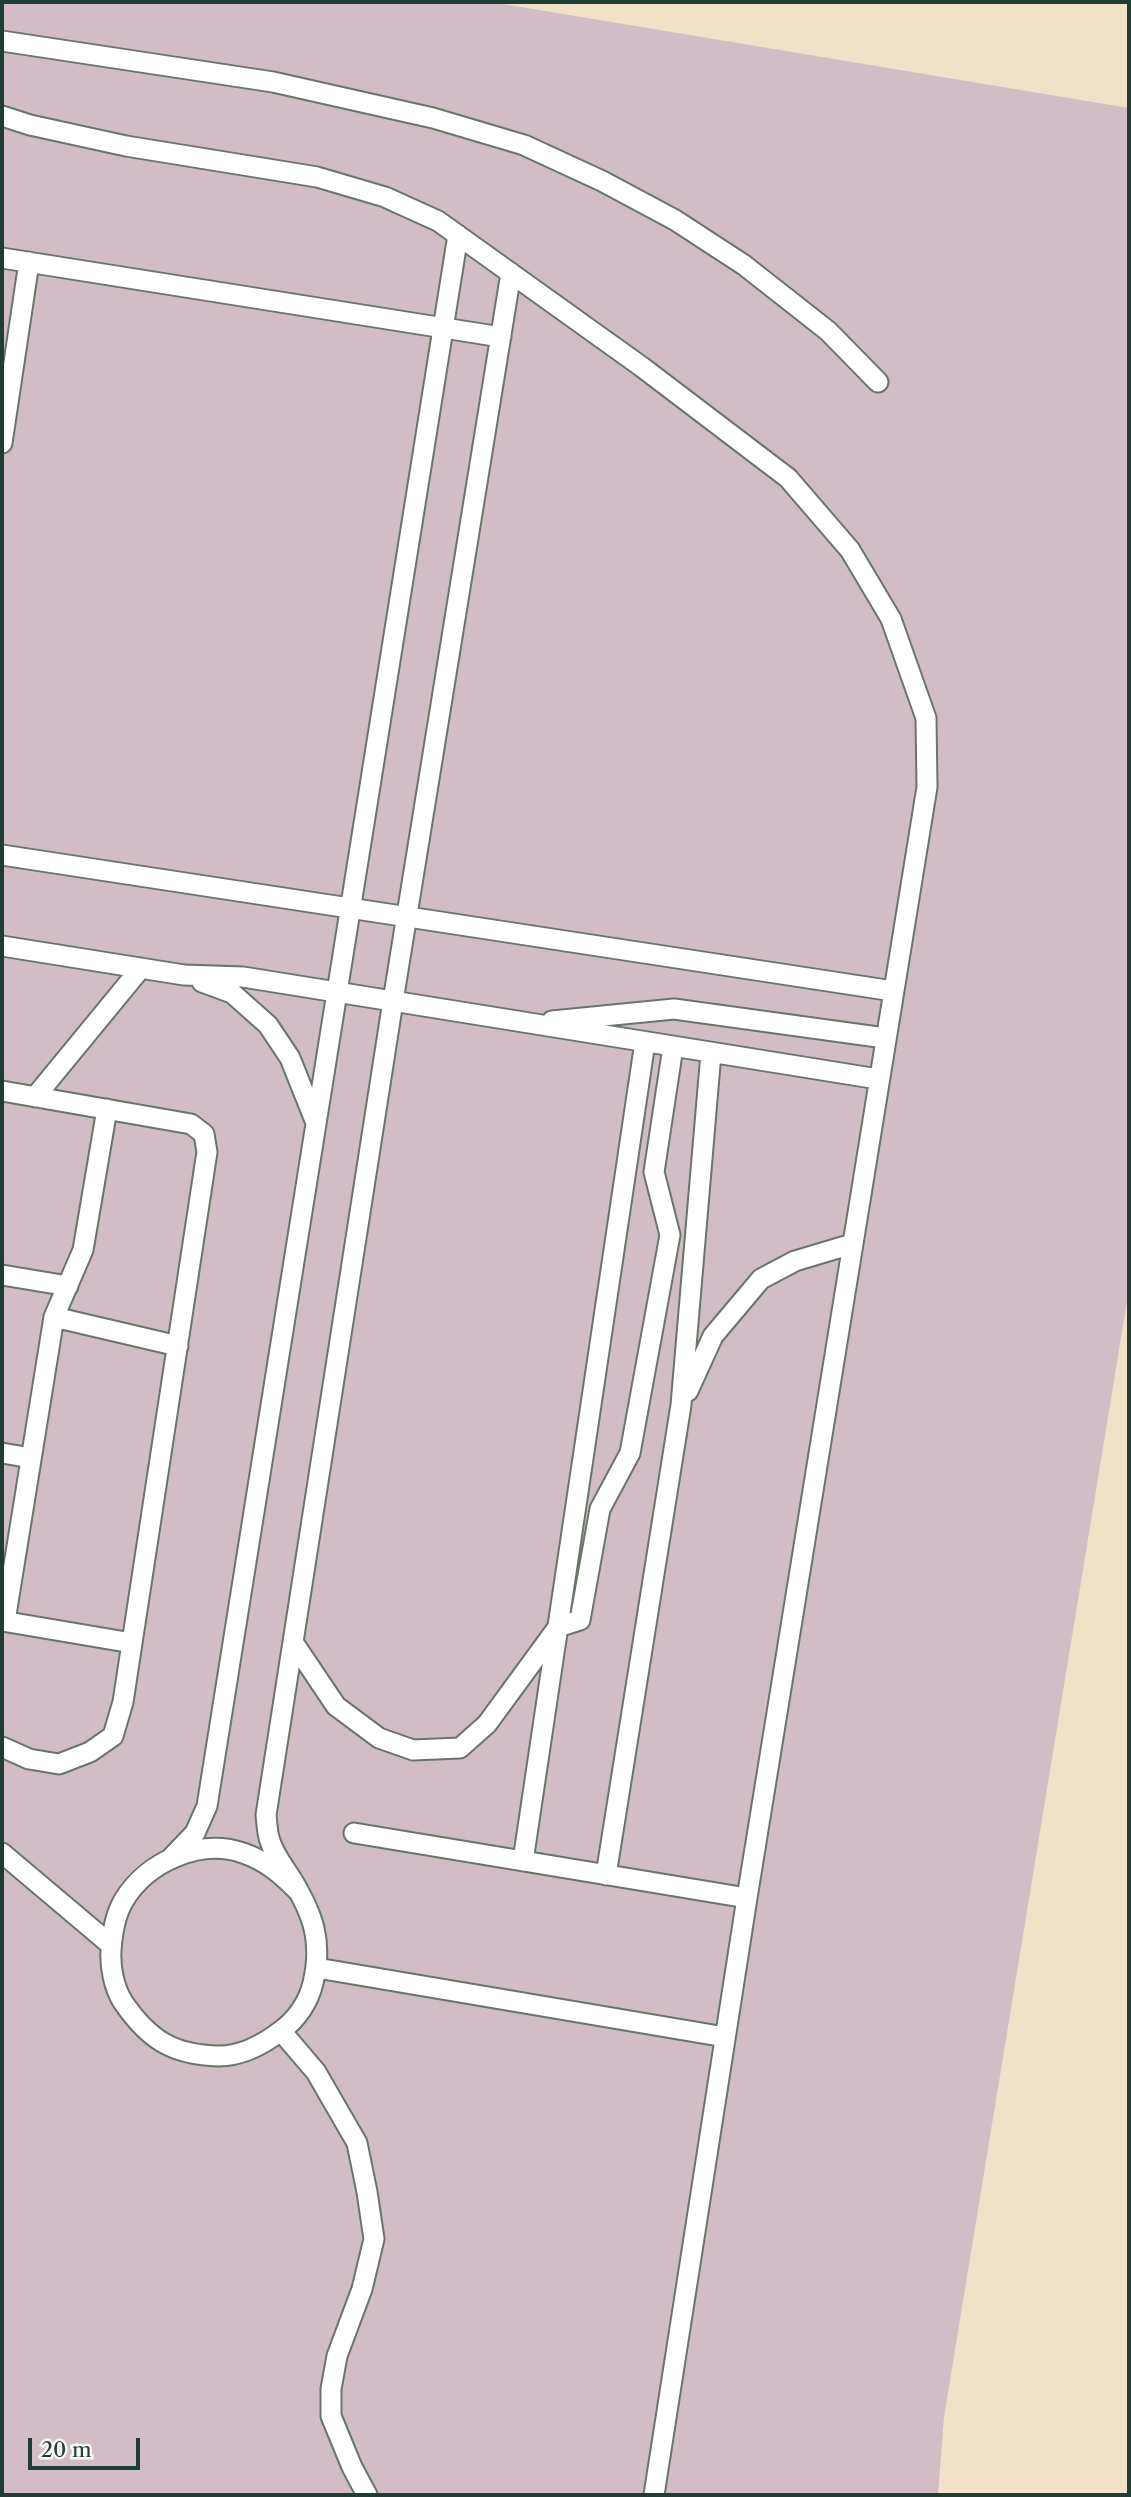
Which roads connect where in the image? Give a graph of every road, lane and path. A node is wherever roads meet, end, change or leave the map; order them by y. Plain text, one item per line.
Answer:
1 (2, 41) edge
2 (2, 116) edge
3 (458, 235) junction
4 (2, 258) edge
5 (29, 262) junction
6 (511, 273) junction
7 (443, 328) junction
8 (501, 337) junction
9 (878, 382) dead end
10 (2, 443) edge
11 (2, 855) edge
12 (351, 908) junction
13 (407, 917) junction
14 (2, 946) edge
15 (141, 968) junction
16 (184, 975) junction
17 (893, 991) junction
18 (338, 992) junction
19 (393, 1001) junction
20 (523, 1024) junction
21 (885, 1038) junction
22 (645, 1042) junction
23 (673, 1047) junction
24 (711, 1053) junction
25 (878, 1079) junction
26 (2, 1091) edge
27 (35, 1097) junction
28 (107, 1109) junction
29 (316, 1125) junction
30 (852, 1244) junction
31 (2, 1275) edge
32 (68, 1286) junction
33 (54, 1317) junction
34 (178, 1346) junction
35 (681, 1405) junction
36 (2, 1453) edge
37 (31, 1458) junction
38 (3, 1621) edge
39 (558, 1627) junction
40 (293, 1642) junction
41 (132, 1643) junction
42 (2, 1747) edge
43 (354, 1833) dead end
44 (2, 1853) edge
45 (172, 1857) junction
46 (523, 1861) junction
47 (606, 1875) junction
48 (299, 1892) junction
49 (747, 1898) junction
50 (111, 1945) junction
51 (317, 1968) junction
52 (281, 2031) junction
53 (725, 2037) junction
54 (368, 2495) edge
55 (654, 2495) edge

1 - 9 lane
2 - 3 lane
3 - 6 lane
3 - 7 lane
4 - 5 lane
5 - 7 lane
5 - 10 lane
6 - 8 lane
6 - 17 lane
7 - 8 lane
7 - 12 lane
8 - 13 lane
11 - 12 lane
12 - 13 lane
12 - 18 lane
13 - 17 lane
13 - 19 lane
14 - 15 lane
15 - 16 lane
15 - 27 lane
16 - 18 lane
16 - 29 lane
17 - 21 lane
18 - 19 lane
18 - 29 lane
19 - 20 lane
19 - 40 lane
20 - 21 lane
20 - 22 lane
21 - 25 lane
22 - 23 lane
22 - 39 lane
23 - 24 lane
23 - 39 lane
24 - 25 lane
24 - 35 lane
25 - 30 lane
26 - 27 lane
27 - 28 lane
28 - 32 lane
28 - 34 lane
29 - 45 lane
30 - 35 lane
30 - 49 lane
31 - 32 lane
32 - 33 lane
33 - 34 lane
33 - 37 lane
34 - 41 lane
35 - 47 lane
36 - 37 lane
37 - 38 lane
38 - 41 lane
39 - 40 lane
39 - 46 lane
40 - 48 lane
41 - 42 lane
43 - 46 lane
44 - 50 lane
45 - 48 lane
45 - 50 lane
46 - 47 lane
47 - 49 lane
48 - 51 lane
49 - 53 lane
50 - 52 lane
51 - 52 lane
51 - 53 lane
52 - 54 lane
53 - 55 lane

